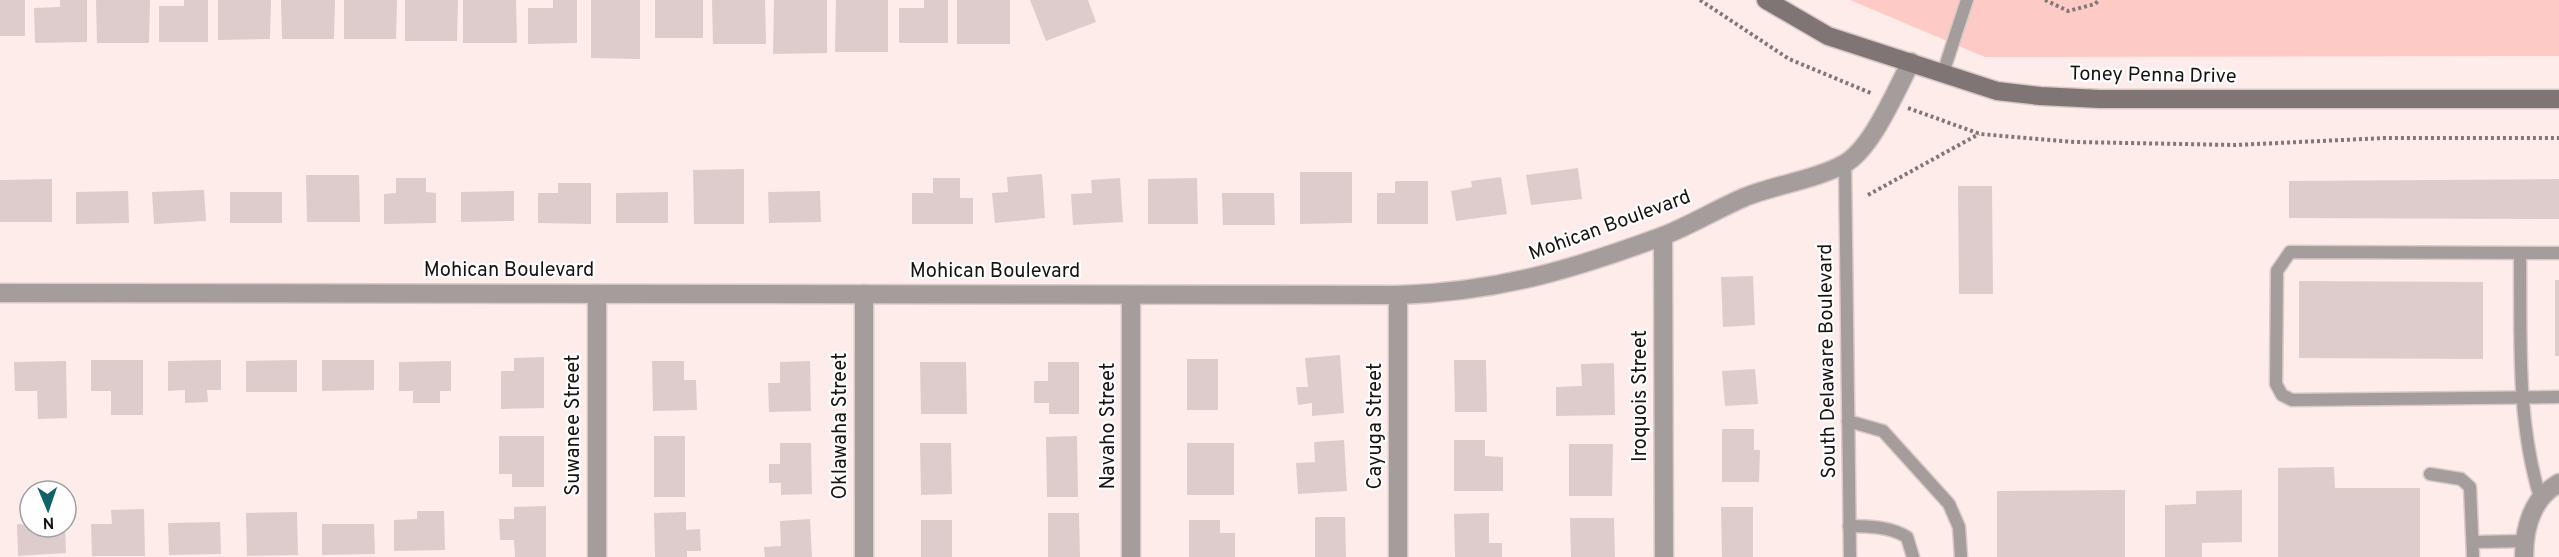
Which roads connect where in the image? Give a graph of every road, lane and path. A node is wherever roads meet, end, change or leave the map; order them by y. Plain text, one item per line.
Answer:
1 (1700, 0) edge
2 (1766, 0) edge
3 (1967, 0) edge
4 (2045, 0) edge
5 (2099, 0) edge
6 (1911, 63) junction
7 (1943, 73) junction
8 (1860, 91) dead end
9 (2559, 99) edge
10 (1922, 115) dead end
11 (1980, 134) junction
12 (2559, 138) edge
13 (1845, 164) junction
14 (1868, 195) dead end
15 (1663, 236) junction
16 (2559, 253) edge
17 (2520, 254) junction
18 (0, 293) edge
19 (597, 294) junction
20 (864, 294) junction
21 (1131, 295) junction
22 (1398, 295) junction
23 (2523, 397) junction
24 (2559, 397) edge
25 (1848, 421) junction
26 (2430, 474) dead end
27 (2559, 483) edge
28 (2540, 497) junction
29 (1849, 526) junction
30 (2474, 542) junction
31 (2524, 549) edge
32 (597, 557) edge
33 (864, 557) edge
34 (1131, 557) edge
35 (1398, 557) edge
36 (1664, 557) edge
37 (1850, 557) edge
38 (1912, 557) edge
39 (1961, 557) edge
40 (2473, 557) edge

1 - 8 path
2 - 6 street, Toney Penna Drive
3 - 7 lane
4 - 5 path
6 - 7 street, Toney Penna Drive
6 - 13 street, Mohican Boulevard
7 - 9 street, Toney Penna Drive
10 - 11 path
11 - 12 path
11 - 14 path
13 - 15 street, Mohican Boulevard
13 - 25 lane, South Delaware Boulevard
15 - 22 street, Mohican Boulevard
15 - 36 street, Iroquois Street
16 - 17 lane
17 - 23 lane
17 - 23 lane
18 - 19 street, Mohican Boulevard
19 - 20 street, Mohican Boulevard
19 - 32 street, Suwanee Street
20 - 21 street, Mohican Boulevard
20 - 33 street, Oklawaha Street
21 - 22 street, Mohican Boulevard
21 - 34 street, Navaho Street
22 - 35 street, Cayuga Street
23 - 24 lane
23 - 28 lane
25 - 29 lane, South Delaware Boulevard
25 - 39 lane
26 - 30 lane
27 - 28 street
28 - 31 street
29 - 37 lane, South Delaware Boulevard
29 - 38 lane
30 - 31 lane
30 - 40 lane

